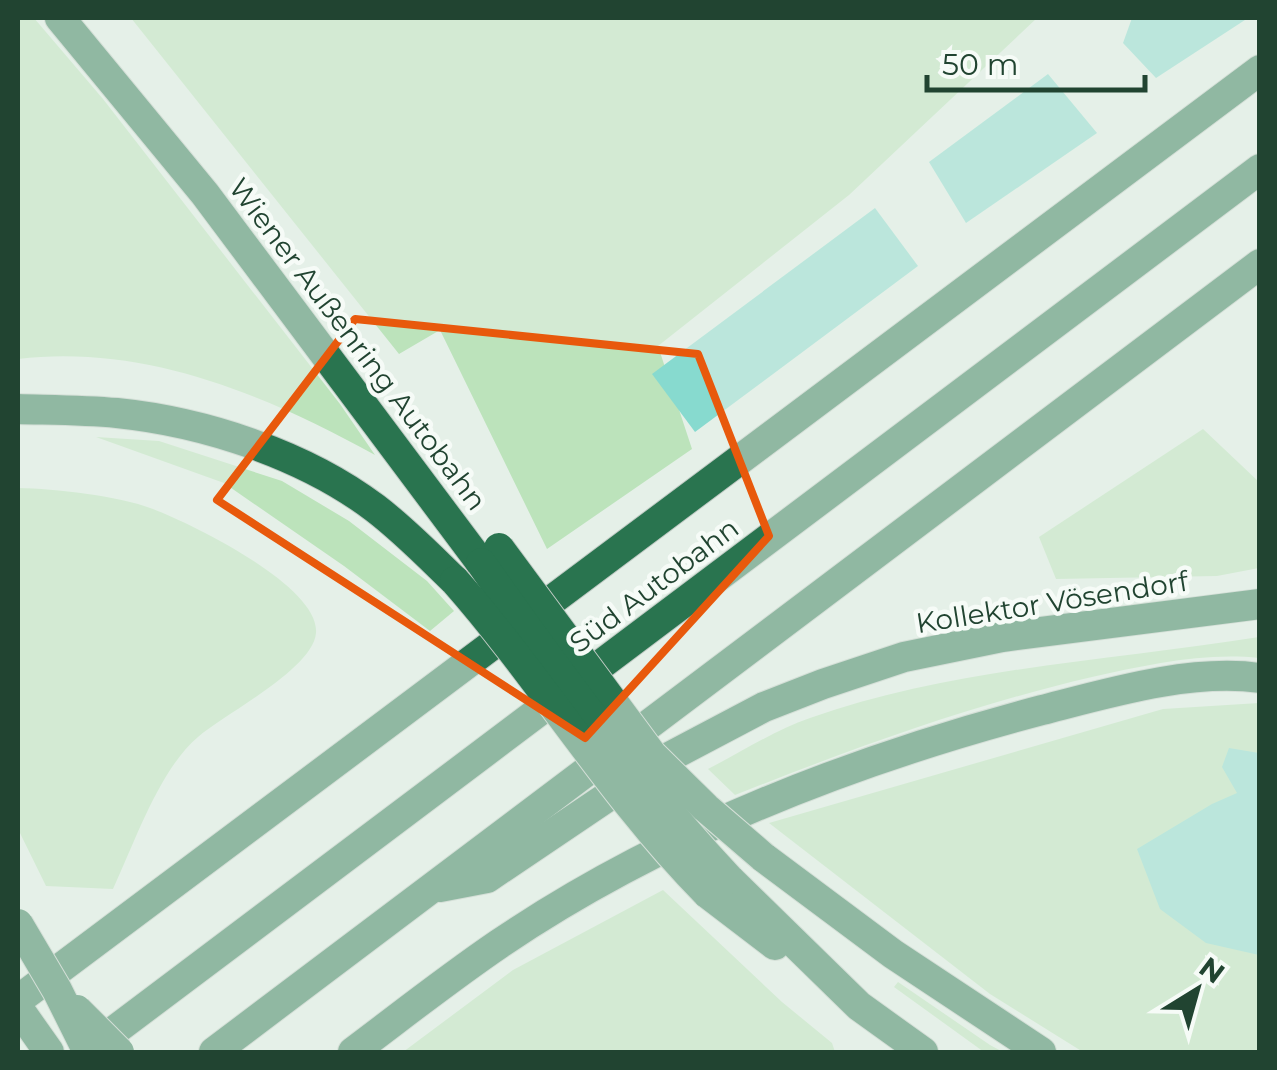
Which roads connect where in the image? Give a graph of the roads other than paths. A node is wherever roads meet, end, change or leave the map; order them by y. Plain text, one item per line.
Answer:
1 (60, 18) edge
2 (1260, 70) edge
3 (1260, 169) edge
4 (1260, 264) edge
5 (18, 409) edge
6 (490, 555) junction
7 (1260, 604) edge
8 (1260, 678) edge
9 (718, 886) junction
10 (432, 889) junction
11 (18, 924) edge
12 (57, 990) junction
13 (18, 1000) edge
14 (18, 1008) edge
15 (48, 1052) edge
16 (87, 1052) edge
17 (118, 1052) edge
18 (214, 1052) edge
19 (352, 1052) edge
20 (922, 1052) edge
21 (1041, 1052) edge

1 - 6 highway, Wiener Außenring Autobahn
2 - 13 highway
3 - 16 highway, Süd Autobahn
4 - 10 highway
5 - 9 highway, bridge
6 - 9 highway, bridge
6 - 21 highway, bridge
7 - 10 highway, Kollektor Vösendorf
8 - 19 highway
9 - 20 highway
10 - 18 highway
11 - 12 highway, bridge
12 - 16 highway, bridge
12 - 17 highway, bridge
14 - 15 highway

